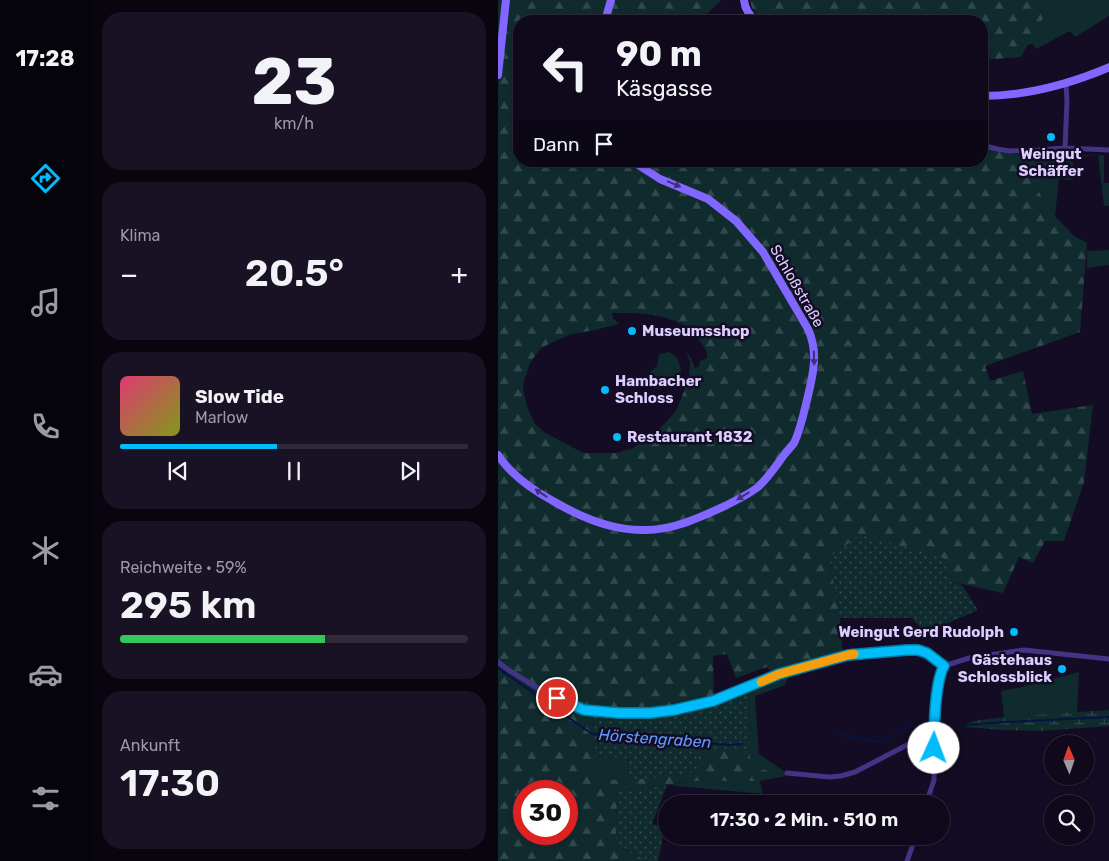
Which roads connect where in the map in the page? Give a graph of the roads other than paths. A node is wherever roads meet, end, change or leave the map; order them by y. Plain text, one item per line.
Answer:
1 (506, 0) edge
2 (611, 0) edge
3 (744, 0) edge
4 (607, 15) edge
5 (750, 15) edge
6 (1110, 67) edge
7 (498, 75) edge
8 (1066, 82) junction
9 (988, 96) edge
10 (988, 147) edge
11 (1064, 148) junction
12 (1110, 150) edge
13 (642, 167) edge
14 (498, 456) edge
15 (1110, 659) edge
16 (498, 662) edge
17 (944, 666) junction
18 (934, 732) junction
19 (787, 773) dead end
20 (929, 795) edge
21 (913, 845) edge
22 (907, 861) edge

1 - 7 street
2 - 4 street
3 - 5 street
6 - 8 street
8 - 9 street
8 - 11 street
10 - 11 street
11 - 12 street
13 -> 14 street, Schloßstraße
15 - 17 street
16 - 17 street
17 - 18 street
18 - 19 street
18 - 20 street
21 - 22 street

